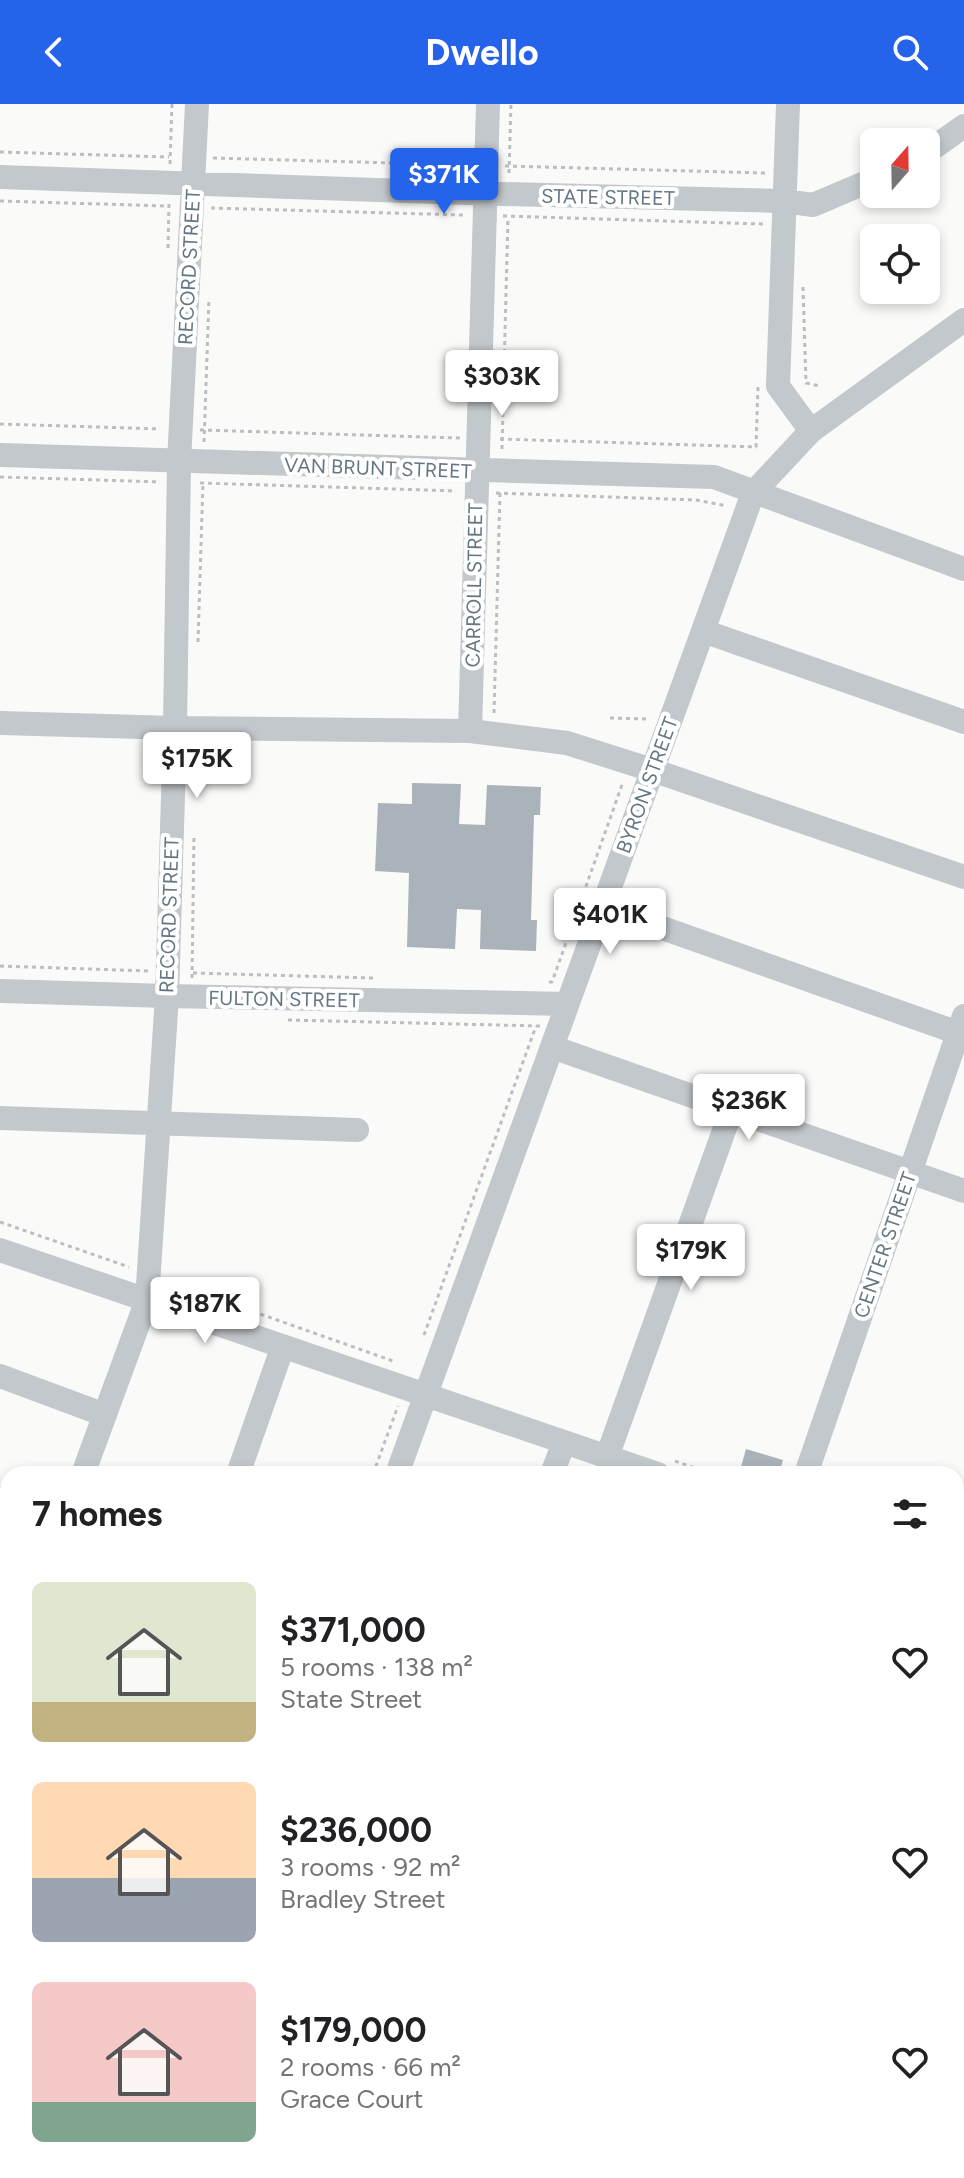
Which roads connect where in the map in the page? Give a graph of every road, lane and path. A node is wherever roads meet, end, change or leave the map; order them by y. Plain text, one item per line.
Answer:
1 (197, 104) edge
2 (488, 104) edge
3 (511, 104) edge
4 (788, 104) edge
5 (964, 126) edge
6 (940, 143) edge
7 (0, 152) edge
8 (195, 158) junction
9 (497, 166) junction
10 (765, 173) dead end
11 (0, 177) edge
12 (860, 185) edge
13 (193, 195) junction
14 (0, 201) edge
15 (496, 205) junction
16 (783, 213) junction
17 (209, 287) dead end
18 (803, 289) dead end
19 (964, 320) edge
20 (820, 386) dead end
21 (811, 431) junction
22 (0, 455) edge
23 (179, 462) junction
24 (204, 463) junction
25 (489, 471) junction
26 (753, 493) junction
27 (964, 569) edge
28 (703, 631) junction
29 (198, 641) dead end
30 (610, 718) dead end
31 (648, 719) dead end
32 (964, 722) edge
33 (0, 723) edge
34 (175, 728) junction
35 (482, 732) junction
36 (652, 770) junction
37 (623, 782) dead end
38 (194, 829) dead end
39 (964, 877) edge
40 (603, 907) junction
41 (0, 966) edge
42 (385, 979) dead end
43 (180, 985) junction
44 (0, 991) edge
45 (550, 993) junction
46 (962, 1028) edge
47 (552, 1047) junction
48 (731, 1111) junction
49 (0, 1118) edge
50 (159, 1124) junction
51 (357, 1130) dead end
52 (910, 1172) junction
53 (964, 1191) edge
54 (0, 1222) edge
55 (0, 1250) edge
56 (149, 1274) junction
57 (147, 1300) junction
58 (423, 1338) dead end
59 (283, 1346) junction
60 (398, 1363) dead end
61 (0, 1376) edge
62 (415, 1392) junction
63 (105, 1415) junction
64 (564, 1442) junction
65 (607, 1457) junction
66 (86, 1466) edge
67 (241, 1466) edge
68 (377, 1466) edge
69 (399, 1466) edge
70 (555, 1466) edge
71 (659, 1466) edge
72 (809, 1466) edge

1 - 8 street, RECORD STREET
2 - 9 street, CARROLL STREET
3 - 9 path
4 - 16 street
5 - 6 street
7 - 8 path
8 - 9 path
8 - 13 street, RECORD STREET
9 - 10 path
9 - 15 street, CARROLL STREET
9 - 15 path
11 - 13 street, STATE STREET
12 - 16 street, STATE STREET
13 - 14 path
13 - 15 street, STATE STREET
13 - 15 path
13 - 23 street, RECORD STREET
15 - 16 street, STATE STREET
15 - 16 path
15 - 25 street, CARROLL STREET
15 - 25 path
16 - 21 street
17 - 24 path
18 - 20 path
19 - 21 street, BYRON STREET
21 - 26 street, BYRON STREET
22 - 23 street, VAN BRUNT STREET
23 - 24 street, VAN BRUNT STREET
23 - 34 street, RECORD STREET
24 - 25 street, VAN BRUNT STREET
24 - 29 path
25 - 26 street, VAN BRUNT STREET
25 - 35 street, CARROLL STREET
25 - 35 path
26 - 27 street, VAN BRUNT STREET
26 - 28 street, BYRON STREET
28 - 32 street
28 - 36 street, BYRON STREET
30 - 31 path
33 - 34 street
34 - 35 street
34 - 43 street, RECORD STREET
35 - 36 street
36 - 39 street
36 - 40 street, BYRON STREET
37 - 45 path
38 - 43 path
40 - 45 street, BYRON STREET
40 - 46 street
41 - 43 path
42 - 43 path
43 - 44 street, FULTON STREET
43 - 45 street, FULTON STREET
43 - 50 street, RECORD STREET
45 - 47 street, BYRON STREET
45 - 58 path
46 - 52 street, CENTER STREET
47 - 48 street
47 - 62 street, BYRON STREET
48 - 52 street
48 - 65 street
49 - 50 street
50 - 51 street
50 - 56 street, RECORD STREET
52 - 53 street
52 - 72 street, CENTER STREET
54 - 56 path
55 - 57 street
56 - 57 street, RECORD STREET
56 - 60 path
57 - 59 street
57 - 63 street, RECORD STREET
59 - 62 street
59 - 67 street
61 - 63 street
62 - 64 street
62 - 68 path
62 - 69 street, BYRON STREET
63 - 66 street, RECORD STREET
64 - 65 street
64 - 70 street
65 - 71 street

